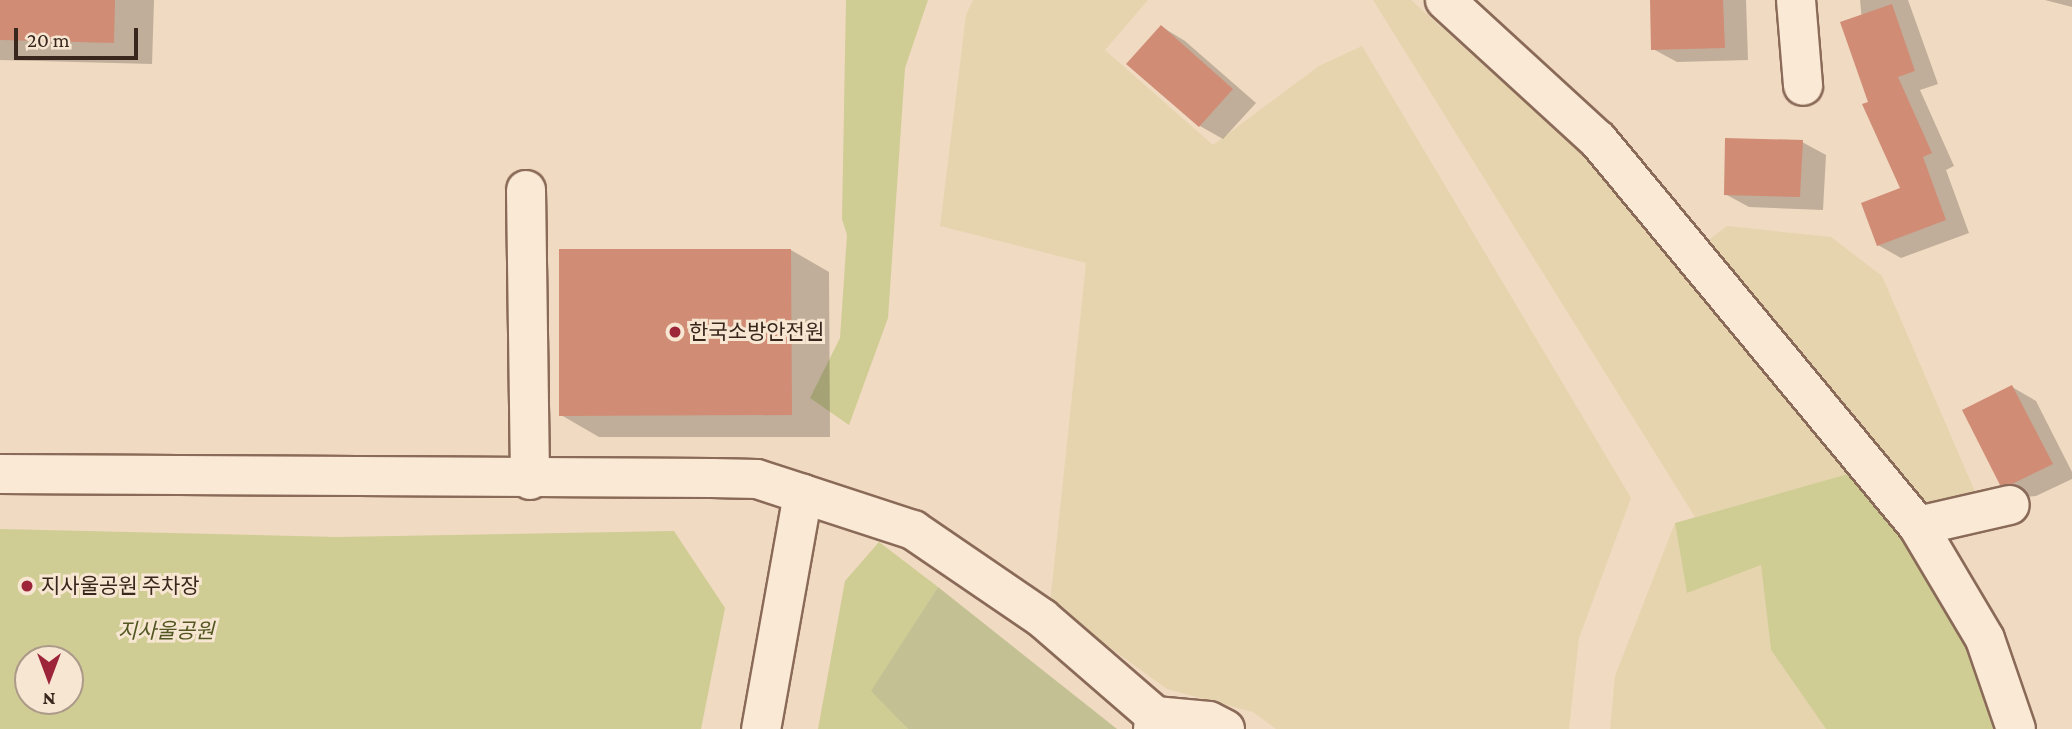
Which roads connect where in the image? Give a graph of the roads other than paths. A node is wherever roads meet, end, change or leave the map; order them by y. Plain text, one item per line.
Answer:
1 (1445, 0) edge
2 (1796, 0) edge
3 (1803, 86) dead end
4 (526, 190) dead end
5 (0, 474) edge
6 (530, 480) junction
7 (803, 494) junction
8 (2010, 505) dead end
9 (1918, 526) junction
10 (1154, 723) edge
11 (761, 729) edge
12 (1225, 729) edge
13 (2016, 729) edge

1 - 9 street
2 - 3 street
4 - 6 street
5 - 6 street
6 - 7 street
7 - 10 street
7 - 11 street
8 - 9 street
9 - 13 street
10 - 12 street

